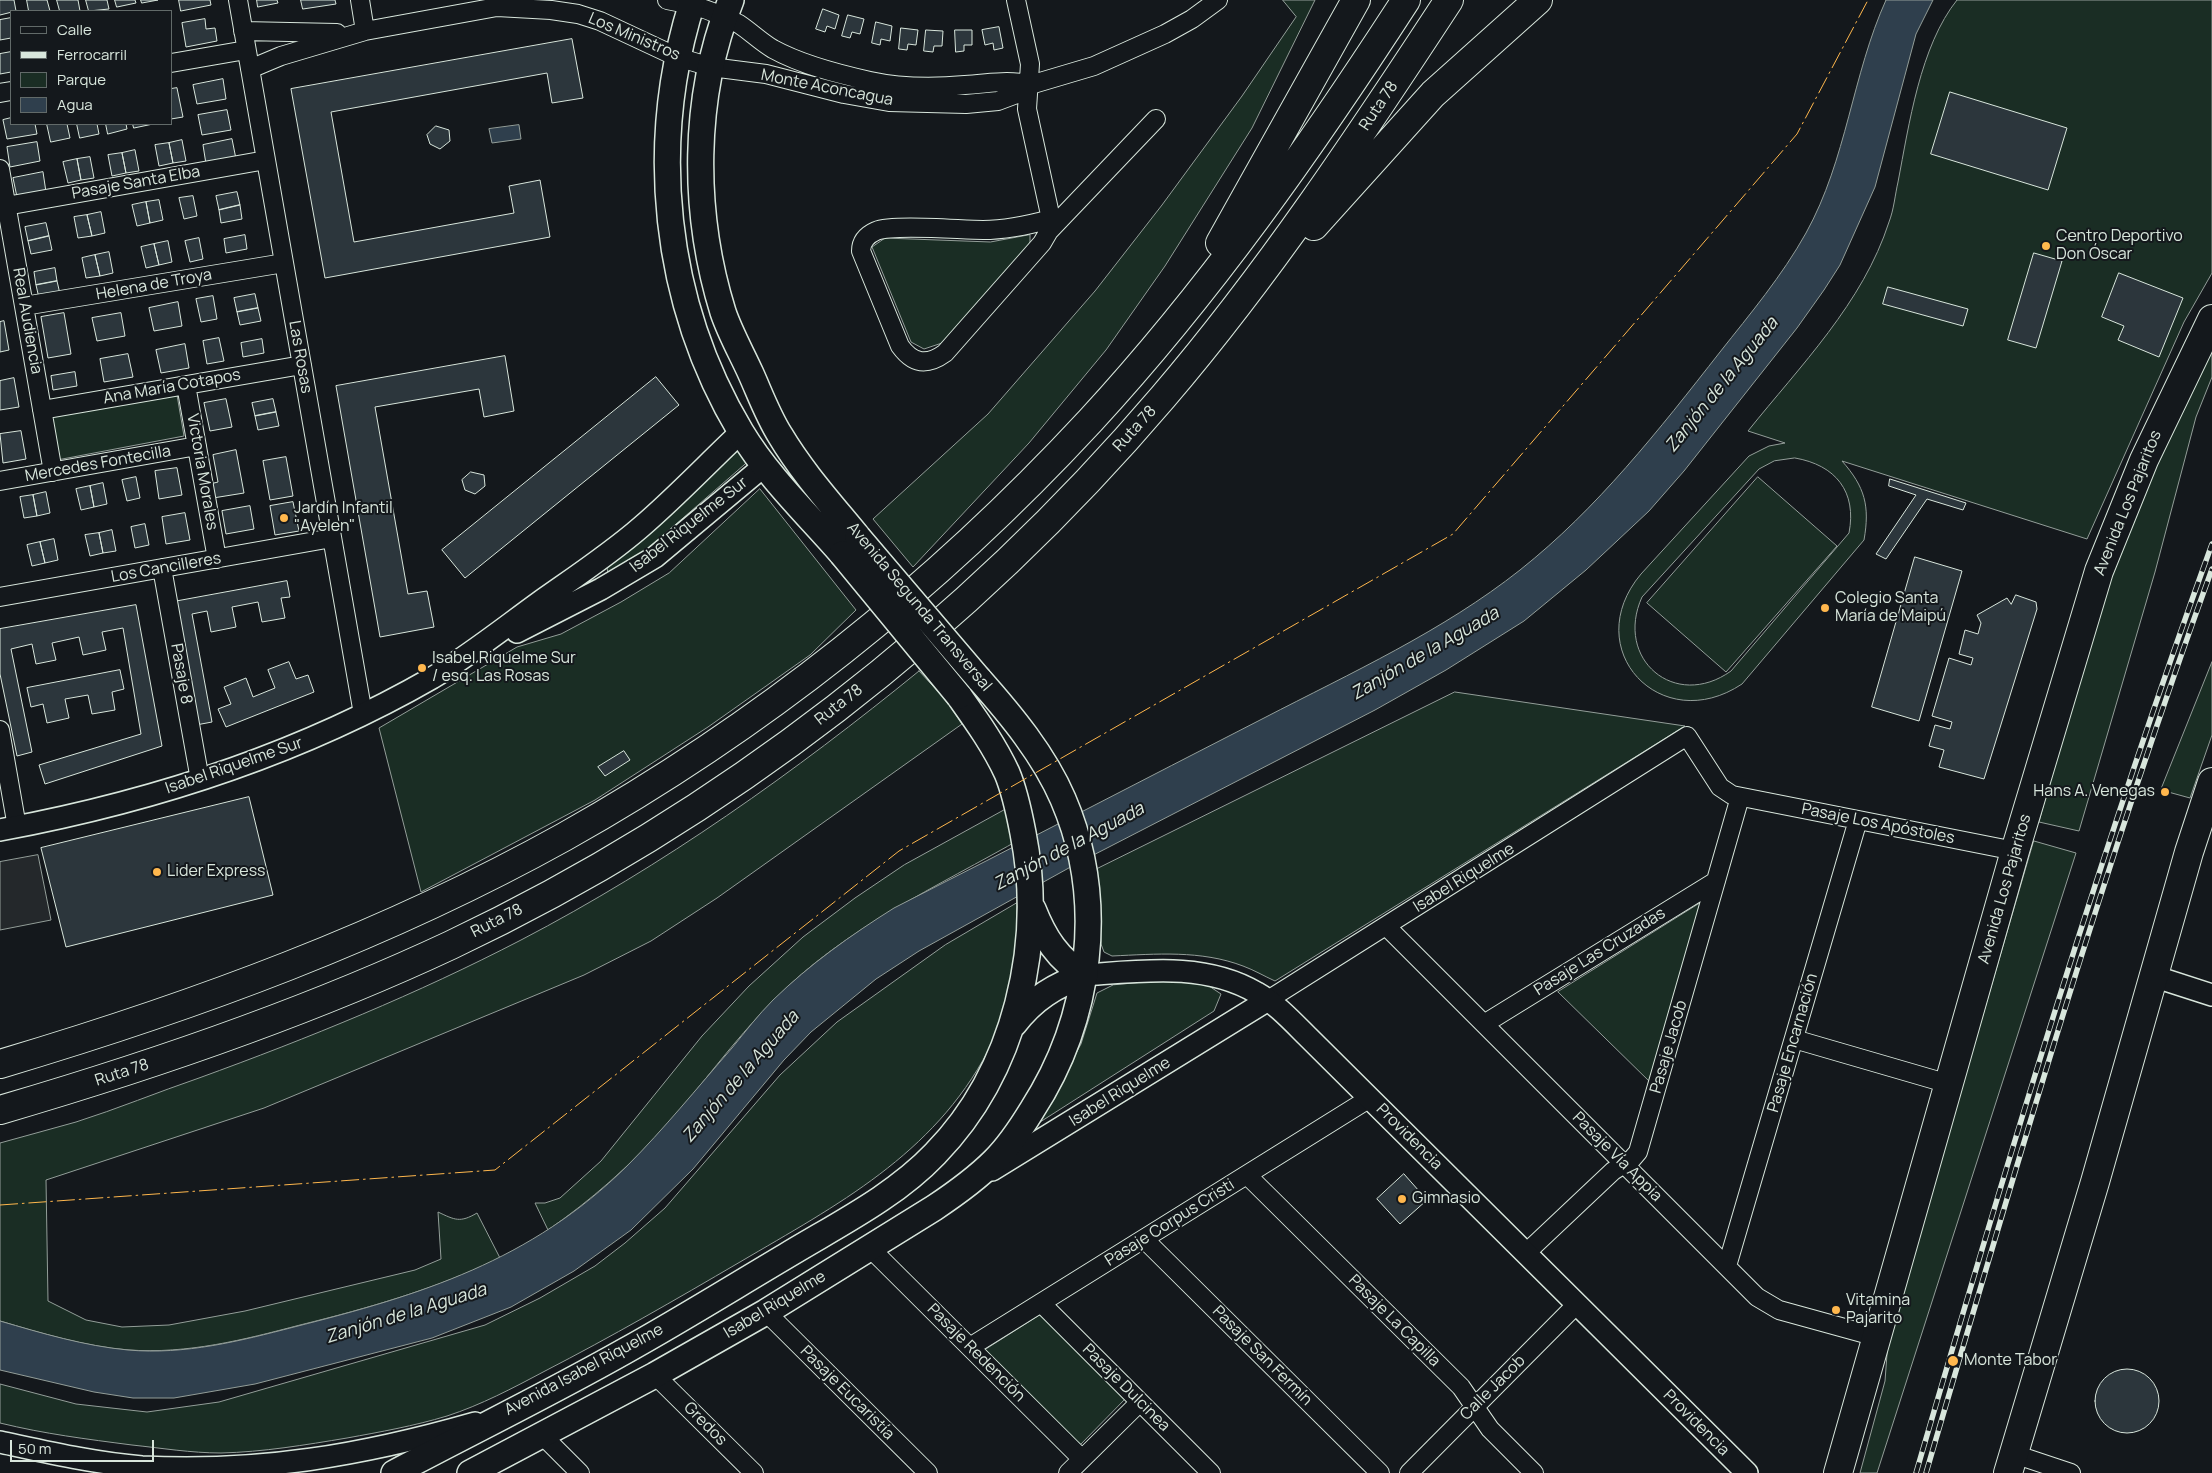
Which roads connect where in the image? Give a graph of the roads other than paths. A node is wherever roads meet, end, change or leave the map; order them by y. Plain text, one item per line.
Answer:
1 (238, 0) edge
2 (360, 0) edge
3 (514, 0) edge
4 (667, 0) edge
5 (1016, 0) edge
6 (1218, 0) edge
7 (1356, 0) edge
8 (1406, 0) edge
9 (1449, 0) edge
10 (1538, 0) edge
11 (692, 2) edge
12 (497, 7) junction
13 (728, 9) edge
14 (243, 31) junction
15 (365, 31) junction
16 (246, 50) junction
17 (677, 57) junction
18 (172, 63) edge
19 (711, 68) junction
20 (250, 69) junction
21 (1030, 85) junction
22 (1156, 120) dead end
23 (266, 160) junction
24 (0, 169) edge
25 (6, 206) junction
26 (1050, 225) junction
27 (284, 263) junction
28 (1248, 290) junction
29 (24, 306) junction
30 (1184, 310) junction
31 (2212, 320) edge
32 (302, 365) junction
33 (186, 385) junction
34 (42, 410) junction
35 (769, 416) junction
36 (741, 432) junction
37 (197, 446) junction
38 (764, 466) junction
39 (53, 472) junction
40 (0, 481) edge
41 (332, 538) junction
42 (850, 546) junction
43 (217, 559) junction
44 (162, 568) junction
45 (0, 597) edge
46 (478, 648) junction
47 (363, 714) junction
48 (0, 730) edge
49 (200, 780) junction
50 (2212, 782) edge
51 (1740, 796) junction
52 (1858, 820) junction
53 (9, 828) edge
54 (2015, 851) junction
55 (1716, 881) junction
56 (1031, 902) junction
57 (1387, 927) junction
58 (1085, 975) junction
59 (2153, 976) junction
60 (2212, 995) edge
61 (1268, 1000) junction
62 (1484, 1024) junction
63 (1009, 1030) junction
64 (1794, 1039) junction
65 (0, 1064) edge
66 (1949, 1084) junction
67 (1370, 1098) junction
68 (0, 1110) edge
69 (961, 1124) joint
70 (1624, 1164) junction
71 (1247, 1175) junction
72 (960, 1190) junction
73 (1144, 1239) junction
74 (870, 1248) junction
75 (1526, 1253) junction
76 (1727, 1266) junction
77 (1041, 1303) junction
78 (1577, 1304) junction
79 (766, 1312) junction
80 (1877, 1337) junction
81 (970, 1347) junction
82 (656, 1374) junction
83 (1140, 1402) junction
84 (1474, 1407) junction
85 (513, 1410) junction
86 (542, 1435) junction
87 (0, 1442) edge
88 (1082, 1459) junction
89 (2011, 1464) edge
90 (394, 1473) edge
91 (470, 1473) edge
92 (580, 1473) edge
93 (754, 1473) edge
94 (928, 1473) edge
95 (1068, 1473) edge
96 (1211, 1473) edge
97 (1380, 1473) edge
98 (1409, 1473) edge
99 (1534, 1473) edge
100 (1747, 1473) edge
101 (1838, 1473) edge
102 (2071, 1473) edge

1 - 14 street, Las Rosas
2 - 15 street
3 - 12 street, Los Ministros
4 - 11 street
5 - 21 street
6 - 21 street, Monte Aconcagua
7 - 30 main road
8 - 30 main road
9 - 28 main road, Ruta 78
10 - 28 main road
11 - 13 street
11 - 17 main road, Avenida Segunda Transversal
12 - 15 street, Los Ministros
12 - 17 street, Los Ministros
13 - 19 main road, Avenida Segunda Transversal
13 - 21 street, Monte Aconcagua
14 - 15 street, Los Ministros
14 - 16 street, Las Rosas
15 - 20 street, Los Ministros
16 - 18 street
16 - 20 street, Las Rosas
17 - 19 street, Los Ministros
17 - 36 main road, Avenida Segunda Transversal
19 - 21 street, Monte Aconcagua
19 - 35 main road, Avenida Segunda Transversal
20 - 23 street, Las Rosas
21 - 26 street
22 - 26 street
23 - 25 street, Pasaje Santa Elba
23 - 27 street, Las Rosas
24 - 25 street, Real Audiencia
25 - 29 street, Real Audiencia
26 - 26 street
27 - 29 street, Helena de Troya
27 - 32 street, Las Rosas
28 - 68 main road, Ruta 78
29 - 34 street, Real Audiencia
30 - 65 main road
31 - 54 main road, Avenida Los Pajaritos
32 - 33 street, Ana María Cotapos
32 - 41 street, Las Rosas
33 - 34 street, Ana María Cotapos
33 - 37 street, Victoria Morales
34 - 39 street, Real Audiencia
35 - 38 main road
35 - 42 main road, Avenida Segunda Transversal
36 - 38 main road, Avenida Segunda Transversal
36 - 46 street, Isabel Riquelme Sur
37 - 39 street, Mercedes Fontecilla
37 - 43 street, Victoria Morales
38 - 42 main road, Avenida Segunda Transversal
38 - 46 street, Isabel Riquelme Sur
39 - 40 street, Mercedes Fontecilla
41 - 43 street, Los Cancilleres
41 - 47 street, Las Rosas
42 - 56 main road, Avenida Segunda Transversal, bridge
42 - 58 main road, Avenida Segunda Transversal, bridge
43 - 44 street, Los Cancilleres
44 - 45 street, Los Cancilleres
44 - 49 street, Pasaje 8
46 - 47 street, Isabel Riquelme Sur
47 - 49 street, Isabel Riquelme Sur
48 - 53 street
49 - 53 street, Isabel Riquelme Sur
50 - 59 main road
51 - 52 street, Pasaje Los Apóstoles
51 - 55 street, Pasaje Jacob
51 - 57 street, Isabel Riquelme
52 - 54 street, Pasaje Los Apóstoles
52 - 64 street, Pasaje Encarnación
54 - 66 main road, Avenida Los Pajaritos
55 - 62 street, Pasaje Las Cruzadas
55 - 70 street, Pasaje Jacob
56 - 58 main road
56 - 63 main road, Avenida Segunda Transversal
57 - 61 street, Isabel Riquelme
57 - 62 street, Pasaje Vía Appia
58 - 61 street, Providencia
58 - 63 main road
58 - 72 main road, Avenida Segunda Transversal
59 - 60 street
59 - 89 main road
61 - 67 street, Providencia
61 - 72 street, Isabel Riquelme
62 - 70 street, Pasaje Vía Appia
63 - 69 main road, Avenida Segunda Transversal
64 - 66 street
64 - 76 street, Pasaje Encarnación
66 - 80 main road, Avenida Los Pajaritos
67 - 71 street, Pasaje Corpus Cristi
67 - 75 street, Providencia
69 - 85 main road, Avenida Isabel Riquelme
70 - 75 street, Pasaje Jacob
70 - 76 street, Pasaje Vía Appia
71 - 73 street, Pasaje Corpus Cristi
71 - 84 street, Pasaje La Capilla
72 - 74 main road, Isabel Riquelme
73 - 77 street, Pasaje Corpus Cristi
73 - 97 street, Pasaje San Fermín
74 - 79 main road, Isabel Riquelme
74 - 81 street, Pasaje Redención
75 - 78 street, Providencia
76 - 80 street, Pasaje Vía Appia
77 - 81 street, Pasaje Corpus Cristi
77 - 83 street, Pasaje Dulcinea
78 - 84 street, Calle Jacob
78 - 100 street, Providencia
79 - 82 main road, Isabel Riquelme
79 - 94 street, Pasaje Eucaristía
80 - 101 main road, Avenida Los Pajaritos
81 - 88 street, Pasaje Redención
82 - 86 main road, Isabel Riquelme
82 - 93 street, Gredos
83 - 88 street
83 - 96 street, Pasaje Dulcinea
84 - 98 street, Calle Jacob
84 - 99 street, Pasaje La Capilla
85 - 87 street, Avenida Isabel Riquelme
85 - 90 main road
86 - 91 main road, Isabel Riquelme
86 - 92 street
88 - 95 street
89 - 102 street

